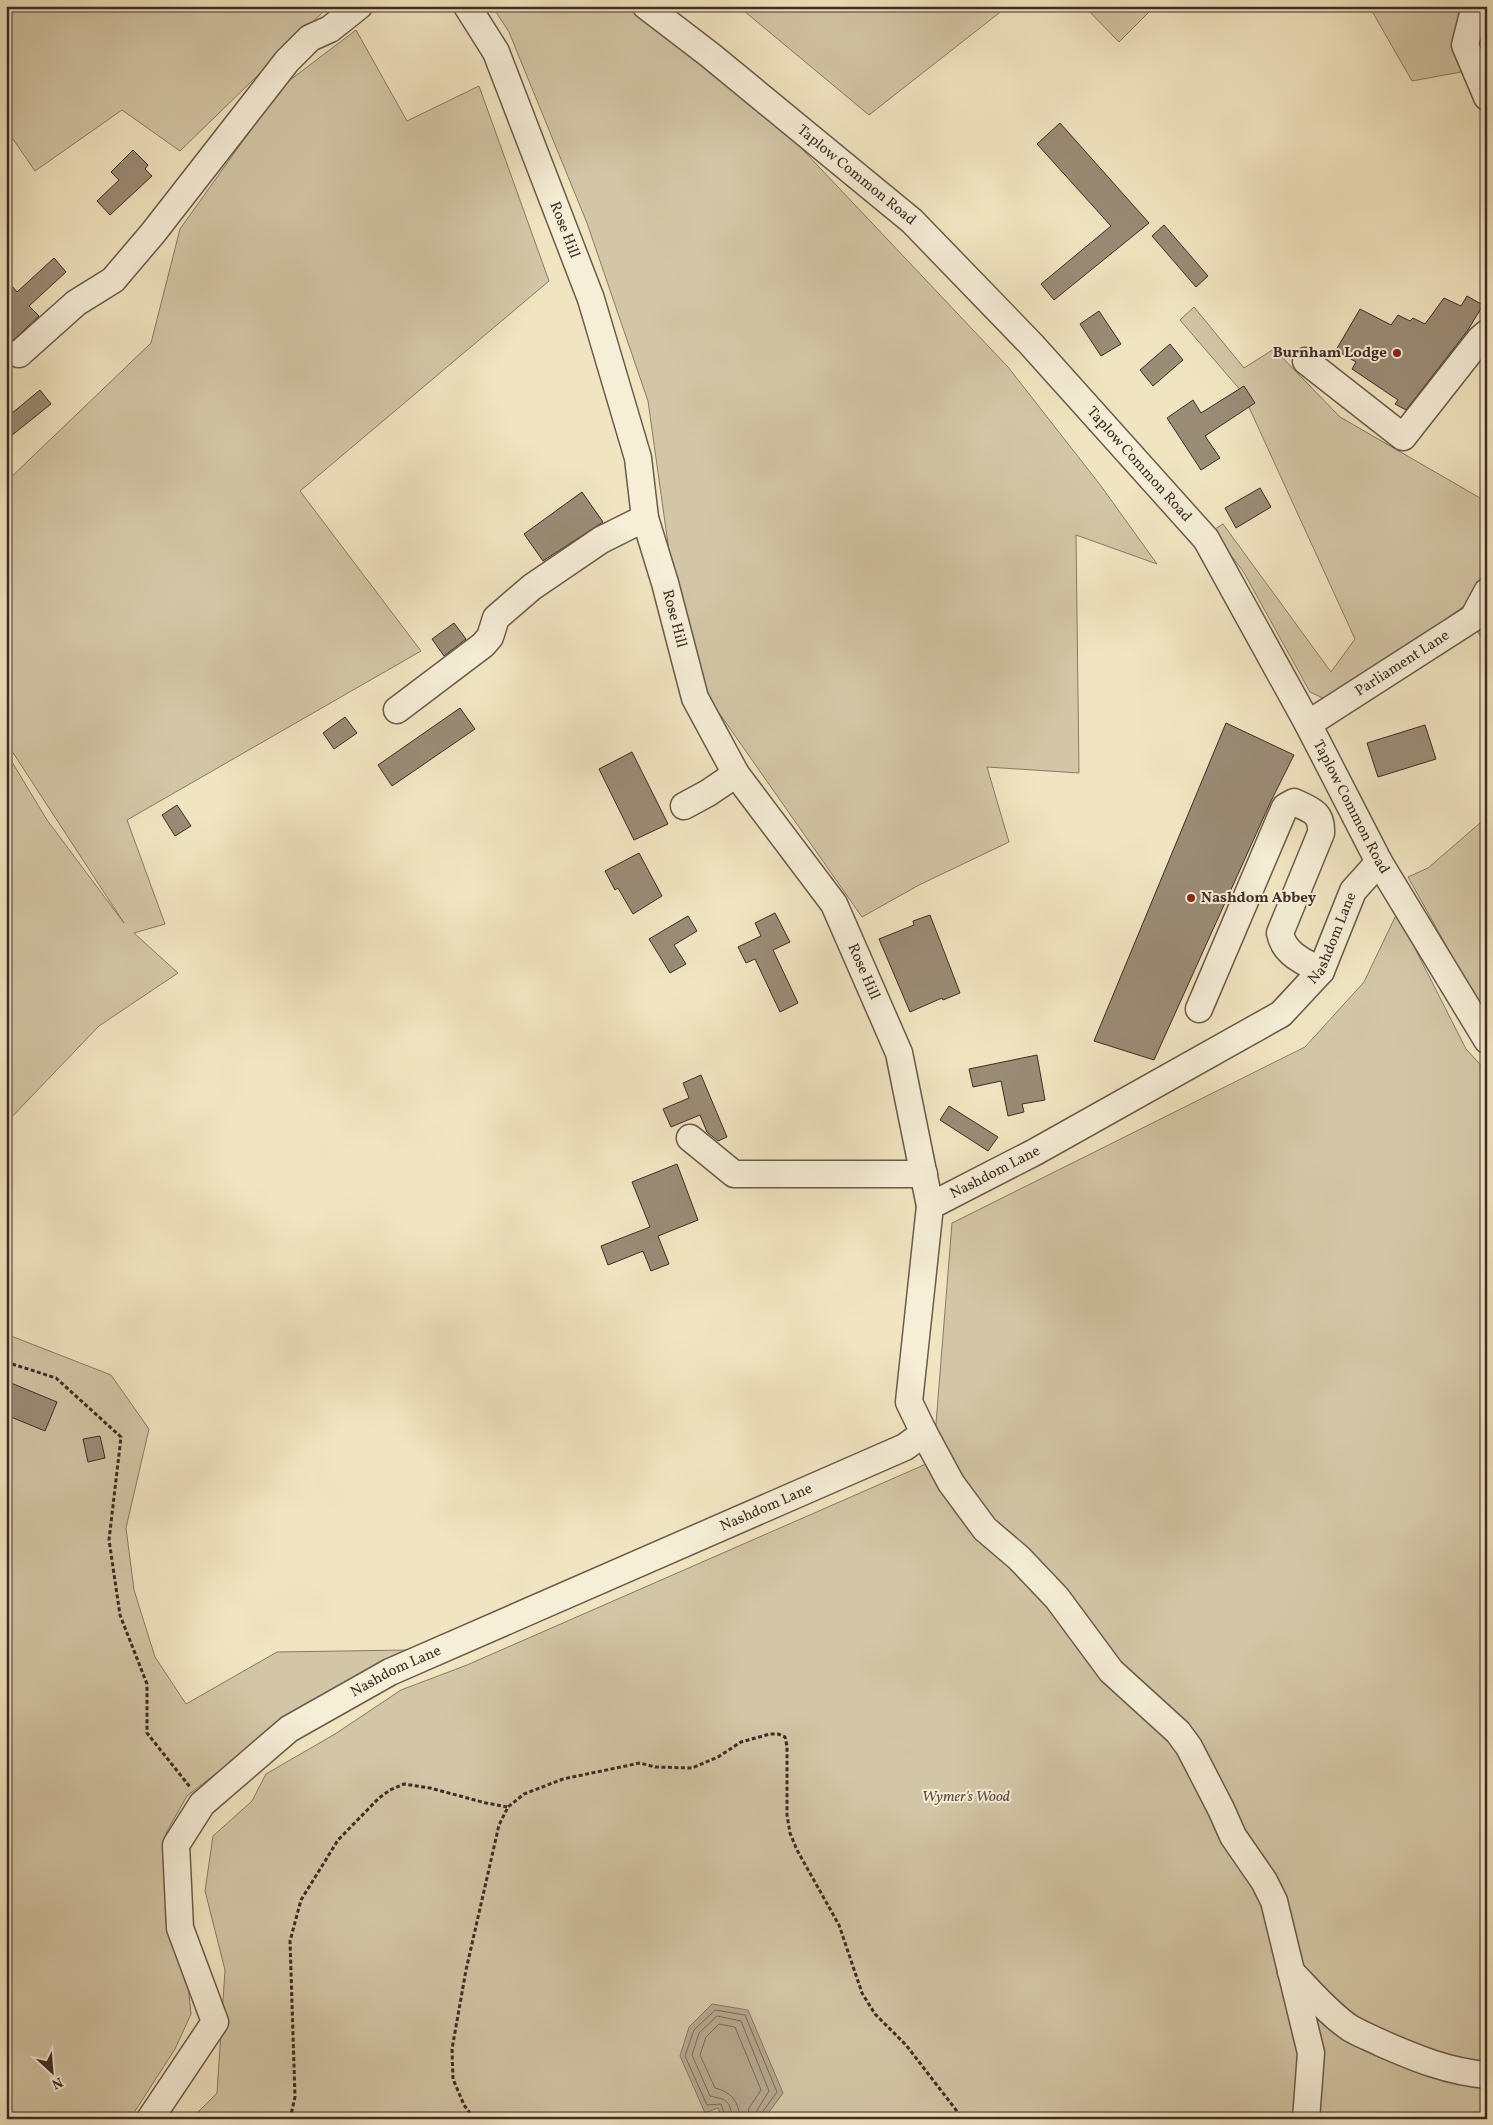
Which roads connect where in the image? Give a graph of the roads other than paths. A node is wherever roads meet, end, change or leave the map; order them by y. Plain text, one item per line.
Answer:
1 (359, 6) edge
2 (467, 6) edge
3 (646, 6) edge
4 (1475, 6) edge
5 (1487, 97) edge
6 (1487, 333) edge
7 (19, 354) dead end
8 (1306, 361) dead end
9 (645, 518) junction
10 (1487, 592) edge
11 (397, 710) dead end
12 (1308, 724) junction
13 (736, 774) junction
14 (684, 806) dead end
15 (1379, 862) junction
16 (1321, 971) junction
17 (1199, 1009) dead end
18 (1487, 1040) edge
19 (690, 1138) dead end
20 (924, 1174) junction
21 (930, 1206) junction
22 (924, 1433) junction
23 (1291, 1972) junction
24 (1487, 2075) edge
25 (150, 2119) edge
26 (1306, 2119) edge

1 - 7 street
2 - 9 street, Rose Hill
3 - 12 street, Taplow Common Road
4 - 5 street
6 - 8 street
9 - 11 street
9 - 13 street, Rose Hill
10 - 12 street, Parliament Lane
12 - 15 street, Taplow Common Road
13 - 14 street
13 - 20 street, Rose Hill
15 - 16 street, Nashdom Lane
15 - 18 street, Taplow Common Road
16 - 17 street
16 - 21 street, Nashdom Lane
19 - 20 street
20 - 21 street, Rose Hill
21 - 22 street
22 - 23 street
22 - 25 street, Nashdom Lane
23 - 24 street
23 - 26 street

